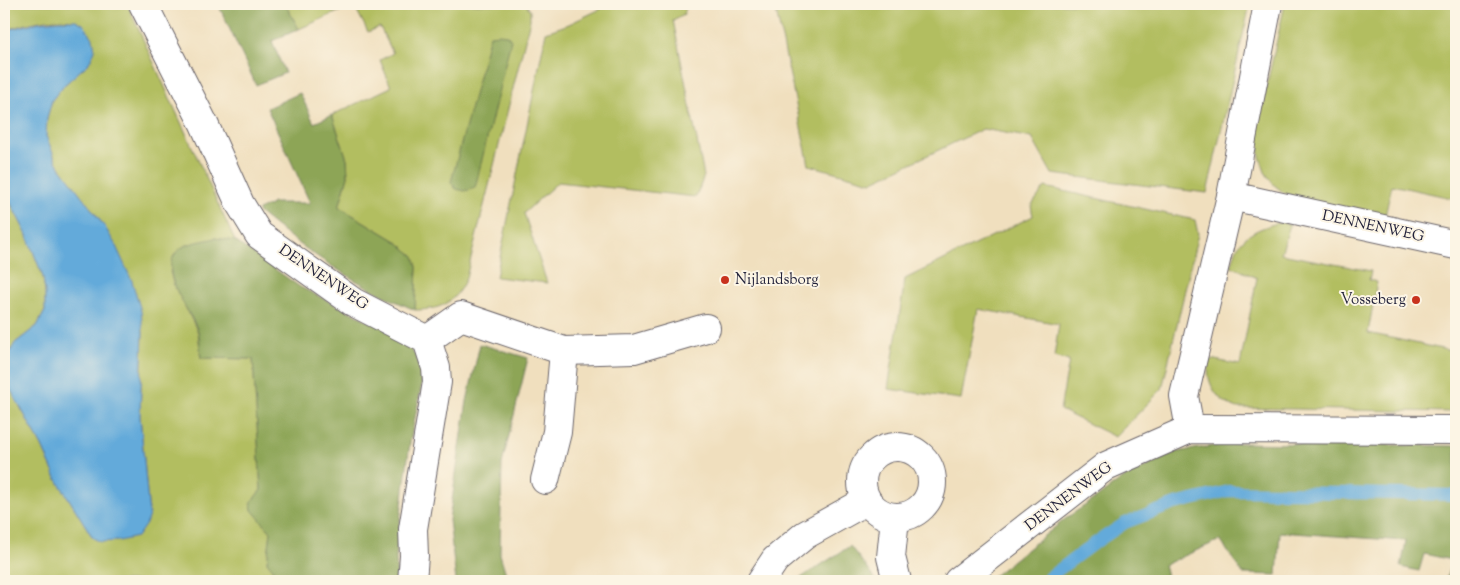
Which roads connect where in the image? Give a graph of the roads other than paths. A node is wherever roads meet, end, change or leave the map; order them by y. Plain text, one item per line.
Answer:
1 (142, 4) edge
2 (1268, 4) edge
3 (1231, 196) junction
4 (1456, 245) edge
5 (706, 328) dead end
6 (428, 340) junction
7 (564, 351) junction
8 (1190, 430) junction
9 (1456, 430) edge
10 (546, 480) dead end
11 (866, 501) junction
12 (895, 518) junction
13 (412, 581) edge
14 (761, 581) edge
15 (897, 581) edge
16 (958, 581) edge

1 - 6 street, DENNENWEG
2 - 3 street
3 - 4 street, DENNENWEG
3 - 8 street
5 - 7 street
6 - 7 street
6 - 13 street
7 - 10 street
8 - 9 street, DENNENWEG
8 - 16 street, DENNENWEG
11 - 12 street
11 - 12 street
11 - 14 street
12 - 15 street

